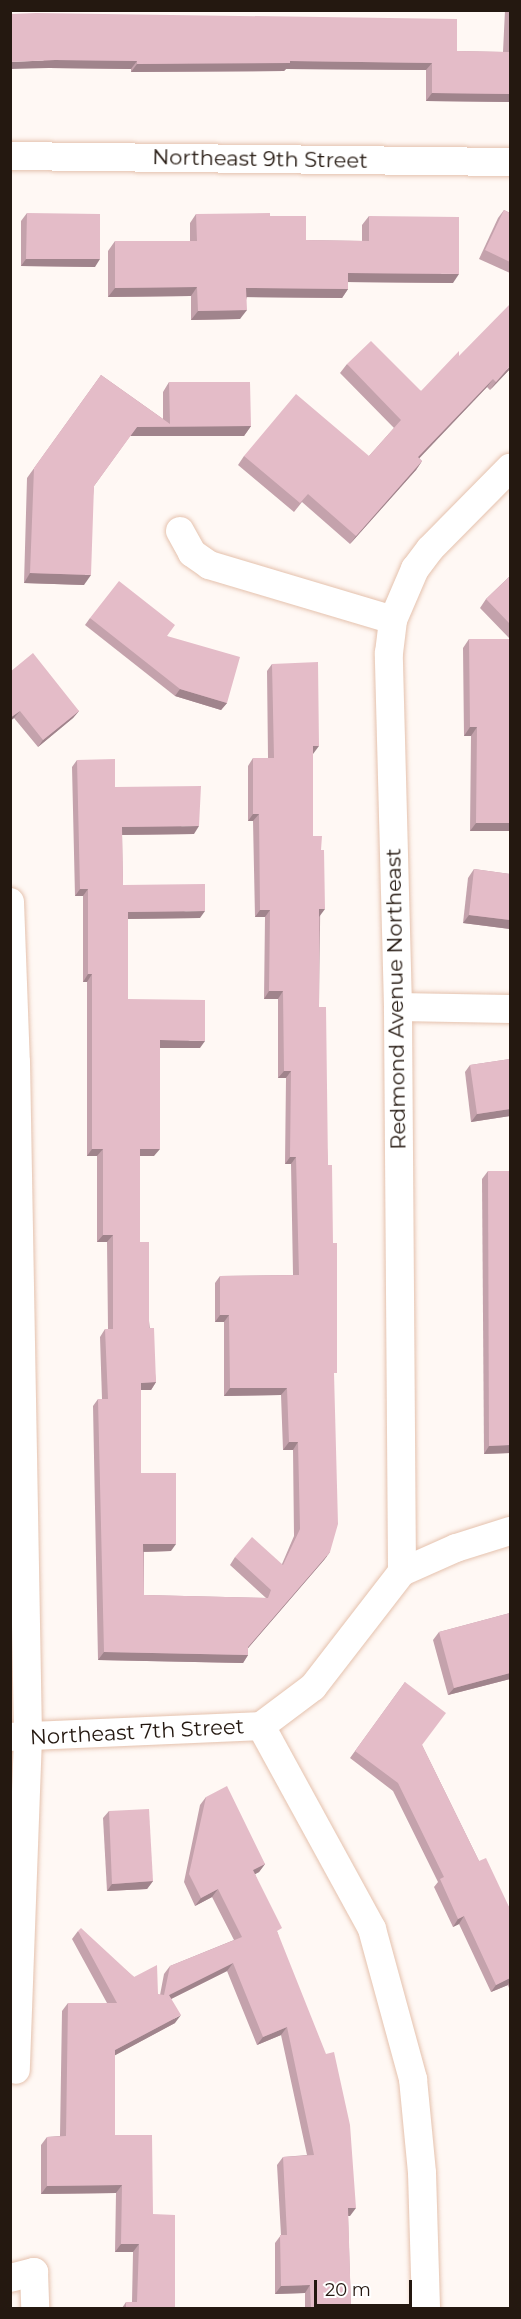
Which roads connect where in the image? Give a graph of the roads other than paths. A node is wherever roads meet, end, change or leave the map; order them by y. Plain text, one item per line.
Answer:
1 (10, 156) edge
2 (510, 162) edge
3 (510, 468) edge
4 (180, 531) dead end
5 (393, 620) junction
6 (10, 902) edge
7 (398, 1007) junction
8 (510, 1008) edge
9 (13, 1062) edge
10 (510, 1531) edge
11 (402, 1572) junction
12 (261, 1726) junction
13 (19, 1737) edge
14 (16, 2070) dead end
15 (22, 2275) edge
16 (35, 2308) edge
17 (426, 2308) edge

1 - 2 street, Northeast 9th Street
3 - 5 street, Redmond Avenue Northeast
4 - 5 street
5 - 7 street, Redmond Avenue Northeast
6 - 9 street
7 - 8 street
7 - 11 street, Redmond Avenue Northeast
9 - 13 street
10 - 11 street, Northeast 7th Street
11 - 12 street, Northeast 7th Street
12 - 13 street, Northeast 7th Street
12 - 17 street
13 - 14 street
15 - 16 street

